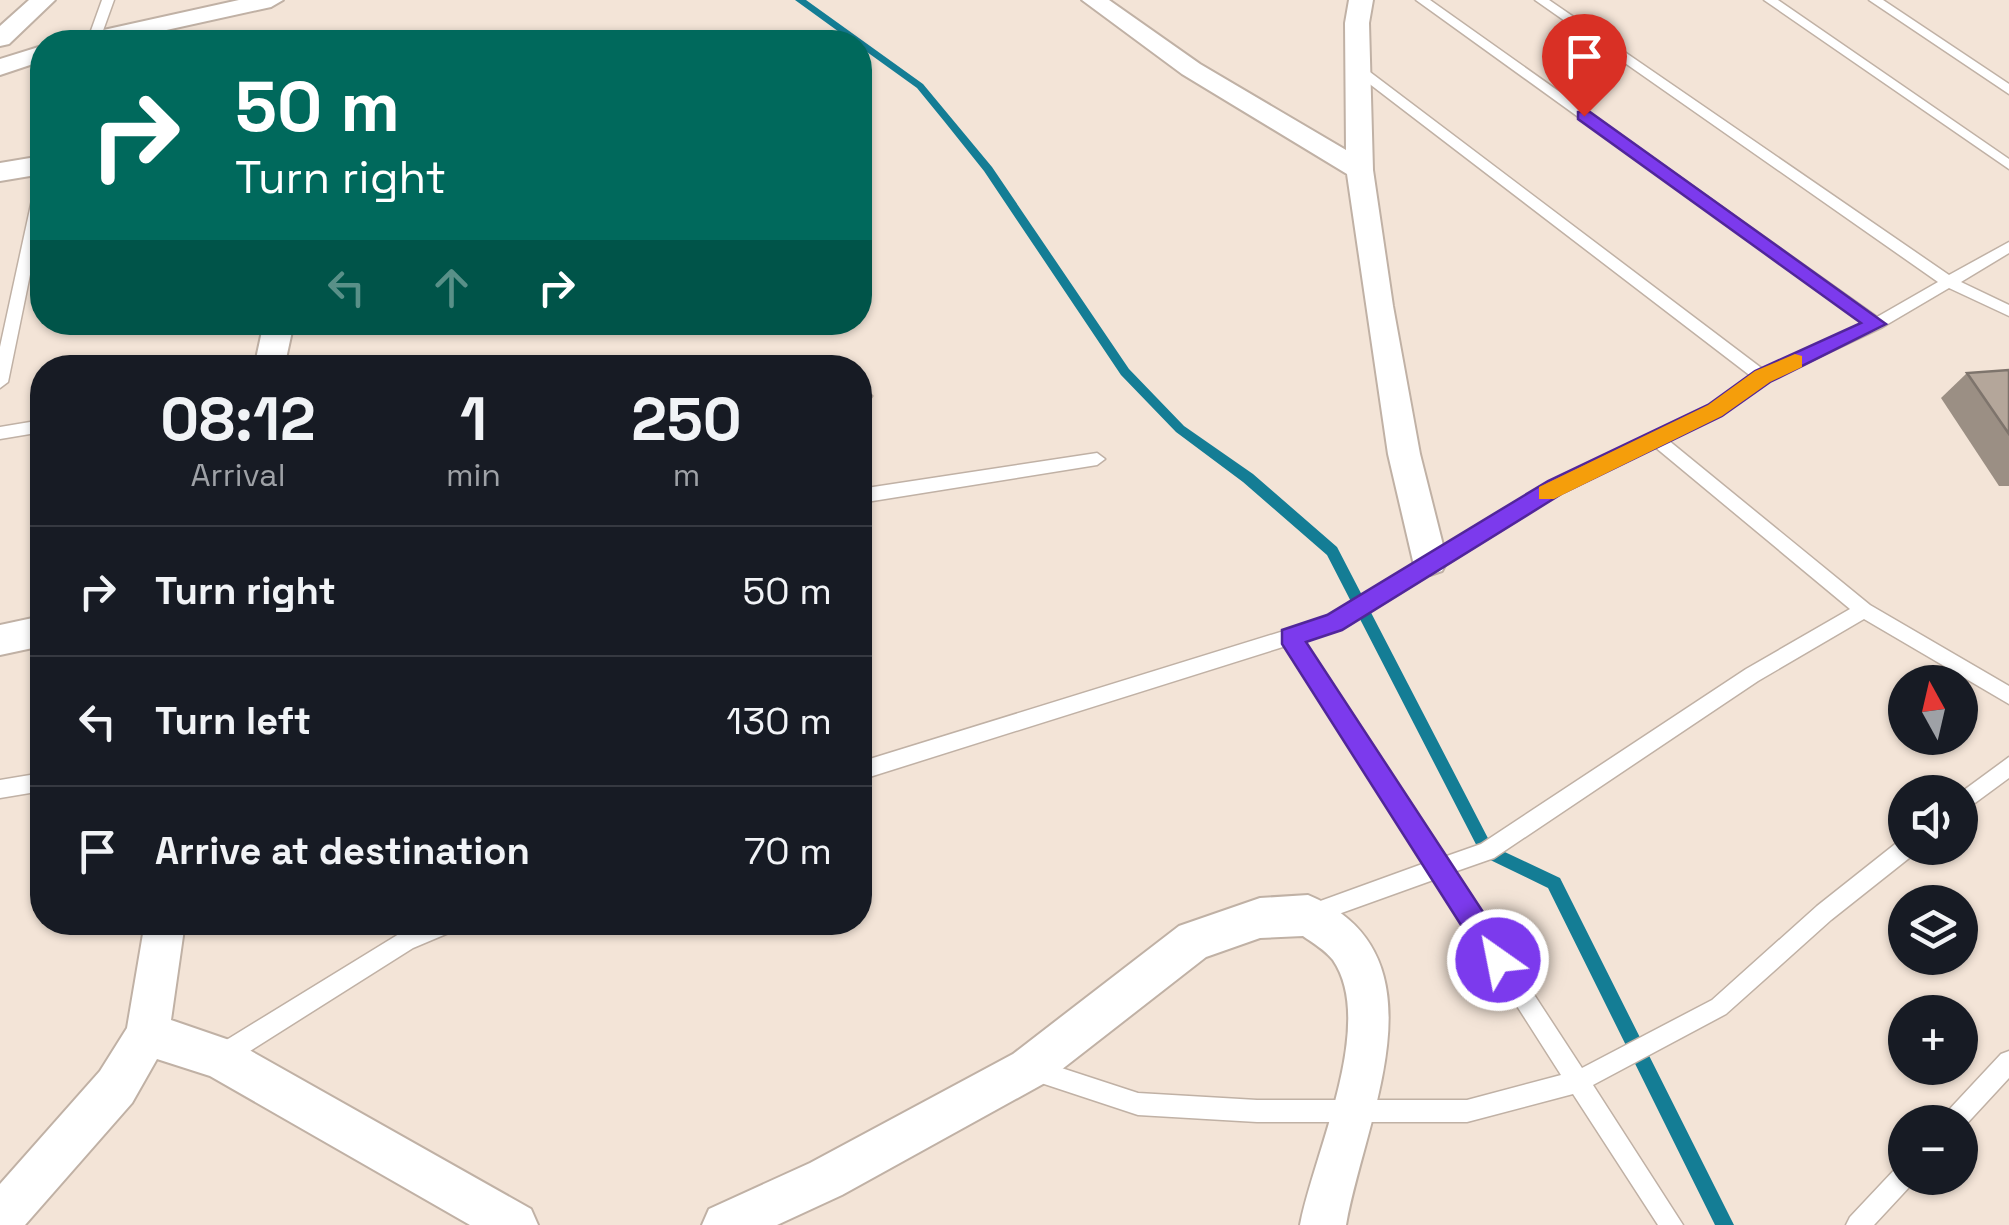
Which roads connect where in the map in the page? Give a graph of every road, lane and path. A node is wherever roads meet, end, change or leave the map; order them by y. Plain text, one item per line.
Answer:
1 (43, 0) edge
2 (108, 0) edge
3 (271, 0) edge
4 (1094, 0) edge
5 (1361, 0) edge
6 (1422, 0) edge
7 (1540, 0) edge
8 (1770, 0) edge
9 (1875, 0) edge
10 (93, 30) edge
11 (137, 30) edge
12 (0, 39) edge
13 (30, 57) edge
14 (0, 67) edge
15 (1358, 69) junction
16 (2009, 90) edge
17 (2009, 164) edge
18 (30, 168) edge
19 (1360, 170) junction
20 (0, 172) edge
21 (30, 242) edge
22 (2009, 247) edge
23 (1947, 281) junction
24 (2009, 311) edge
25 (1876, 324) junction
26 (1762, 376) junction
27 (0, 382) edge
28 (30, 428) edge
29 (0, 433) edge
30 (1656, 440) junction
31 (1097, 460) dead end
32 (872, 494) edge
33 (1430, 561) junction
34 (1864, 610) junction
35 (30, 634) edge
36 (1290, 637) junction
37 (0, 640) edge
38 (2009, 696) edge
39 (2009, 766) edge
40 (872, 768) edge
41 (30, 784) edge
42 (0, 790) edge
43 (1978, 791) edge
44 (1888, 862) edge
45 (1439, 868) junction
46 (1308, 914) junction
47 (164, 935) edge
48 (420, 935) edge
49 (147, 1034) junction
50 (220, 1056) junction
51 (2009, 1062) edge
52 (1028, 1069) junction
53 (1577, 1082) junction
54 (1969, 1105) edge
55 (1352, 1110) junction
56 (1888, 1192) edge
57 (0, 1220) edge
58 (515, 1225) edge
59 (725, 1225) edge
60 (1323, 1225) edge
61 (1670, 1225) edge
62 (1858, 1225) edge

1 - 12 street
2 - 10 lane
3 - 11 street
4 - 19 street
5 - 15 street
6 - 25 lane
7 - 23 lane
8 - 17 lane
9 - 16 lane
13 - 14 street
15 - 19 street
15 - 26 lane
18 - 20 street
19 - 33 street
21 - 27 lane
22 - 23 lane
23 - 24 lane
23 - 25 lane
25 - 26 lane
26 - 30 lane
28 - 29 lane
30 - 33 lane
30 - 34 lane
31 - 32 lane
33 - 36 lane
34 - 38 lane
34 - 45 lane
35 - 37 street
36 - 40 lane
36 - 45 lane
39 - 43 lane
41 - 42 lane
44 - 53 lane
45 - 46 lane
45 - 53 lane
46 - 52 street
46 - 55 street
47 - 49 street
48 - 50 lane
49 - 50 street
49 - 57 street
50 - 58 street
51 - 54 lane
52 - 55 lane
52 - 59 street
53 - 55 lane
53 - 61 lane
55 - 60 street
56 - 62 lane

